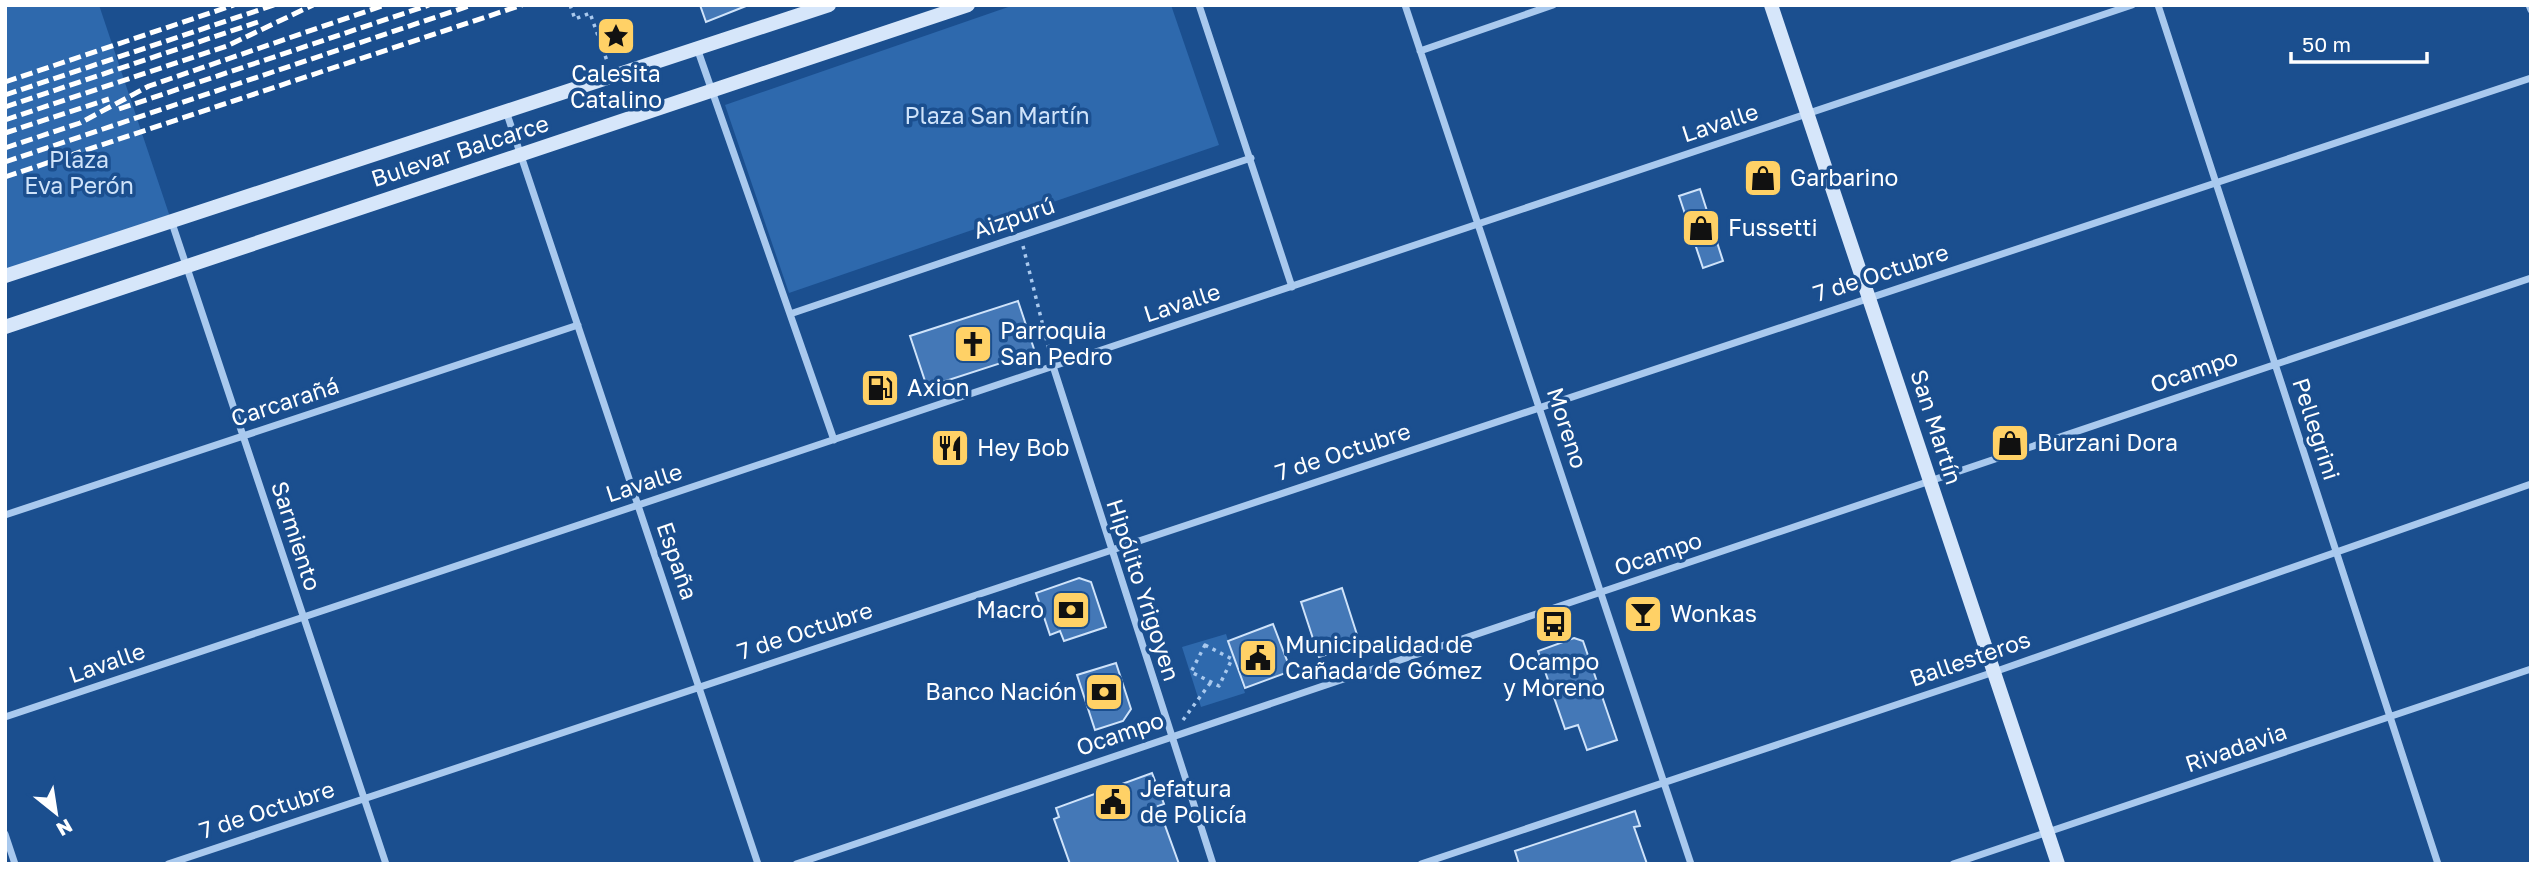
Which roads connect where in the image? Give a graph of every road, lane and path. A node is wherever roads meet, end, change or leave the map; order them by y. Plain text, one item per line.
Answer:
1 (570, 5) edge
2 (829, 5) edge
3 (968, 5) edge
4 (1199, 5) edge
5 (1405, 5) edge
6 (1553, 5) edge
7 (1771, 5) edge
8 (2132, 5) edge
9 (2158, 5) edge
10 (697, 48) junction
11 (1420, 51) junction
12 (612, 76) junction
13 (2531, 78) edge
14 (711, 91) junction
15 (506, 111) junction
16 (1807, 114) junction
17 (520, 155) junction
18 (1251, 158) junction
19 (2216, 182) junction
20 (171, 220) junction
21 (1478, 224) junction
22 (1021, 236) junction
23 (186, 267) junction
24 (5, 276) edge
25 (2531, 278) edge
26 (1292, 287) junction
27 (1868, 298) junction
28 (790, 314) junction
29 (578, 325) junction
30 (5, 327) edge
31 (2275, 364) junction
32 (1053, 366) junction
33 (1539, 407) junction
34 (243, 436) junction
35 (834, 440) junction
36 (1930, 481) junction
37 (2531, 484) edge
38 (638, 505) junction
39 (5, 515) edge
40 (1110, 550) junction
41 (2336, 550) junction
42 (1601, 593) junction
43 (303, 617) junction
44 (2531, 669) edge
45 (1994, 672) junction
46 (1210, 682) junction
47 (699, 687) junction
48 (2390, 716) junction
49 (5, 717) edge
50 (1170, 737) junction
51 (1664, 782) junction
52 (364, 799) junction
53 (2047, 832) junction
54 (5, 834) edge
55 (15, 864) edge
56 (168, 864) edge
57 (386, 864) edge
58 (758, 864) edge
59 (796, 864) edge
60 (1213, 864) edge
61 (1421, 864) edge
62 (1691, 864) edge
63 (1952, 864) edge
64 (2058, 864) edge
65 (2438, 864) edge

1 - 12 path
2 - 10 main road, Bulevar Balcarce
3 - 14 main road, Bulevar Balcarce
4 - 18 street
5 - 11 street, Moreno
6 - 11 street
7 - 16 main road, San Martín
8 - 16 street, Lavalle
9 - 19 street, Pellegrini
10 - 12 main road, Bulevar Balcarce
10 - 14 street
11 - 21 street, Moreno
12 - 15 main road, Bulevar Balcarce
13 - 19 street, 7 de Octubre
14 - 17 main road, Bulevar Balcarce
14 - 28 street
15 - 17 street, España
15 - 20 main road, Bulevar Balcarce
16 - 21 street, Lavalle
16 - 27 main road, San Martín
17 - 23 main road, Bulevar Balcarce
17 - 29 street, España
18 - 22 street, Aizpurú
18 - 26 street
19 - 27 street, 7 de Octubre
19 - 31 street, Pellegrini
20 - 23 street, Sarmiento
20 - 24 main road, Bulevar Balcarce
21 - 26 street, Lavalle
21 - 33 street, Moreno
22 - 28 street, Aizpurú
22 - 32 path
23 - 30 main road, Bulevar Balcarce
23 - 34 street, Sarmiento
25 - 31 street, Ocampo
26 - 32 street, Lavalle
27 - 33 street, 7 de Octubre
27 - 36 main road, San Martín
28 - 35 street
29 - 34 street, Carcarañá
29 - 38 street, España
31 - 36 street, Ocampo
31 - 41 street, Pellegrini
32 - 35 street, Lavalle
32 - 40 street, Hipólito Yrigoyen
33 - 40 street, 7 de Octubre
33 - 42 street, Moreno
34 - 39 street, Carcarañá
34 - 43 street, Sarmiento
35 - 38 street, Lavalle
36 - 42 street, Ocampo
36 - 45 main road, San Martín
37 - 41 street, Ballesteros
38 - 43 street, Lavalle
38 - 47 street, España
40 - 47 street, 7 de Octubre
40 - 50 street, Hipólito Yrigoyen
41 - 45 street, Ballesteros
41 - 48 street, Pellegrini
42 - 50 street, Ocampo
42 - 51 street, Moreno
43 - 49 street, Lavalle
43 - 52 street, Sarmiento
44 - 48 street, Rivadavia
45 - 51 street, Ballesteros
45 - 53 main road, San Martín
46 - 46 path
46 - 50 path
47 - 52 street, 7 de Octubre
47 - 58 street, España
48 - 53 street, Rivadavia
48 - 65 street, Pellegrini
50 - 59 street, Ocampo
50 - 60 street, Hipólito Yrigoyen
51 - 61 street, Ballesteros
51 - 62 street, Moreno
52 - 56 street, 7 de Octubre
52 - 57 street, Sarmiento
53 - 63 street, Rivadavia
53 - 64 main road, San Martín
54 - 55 street

